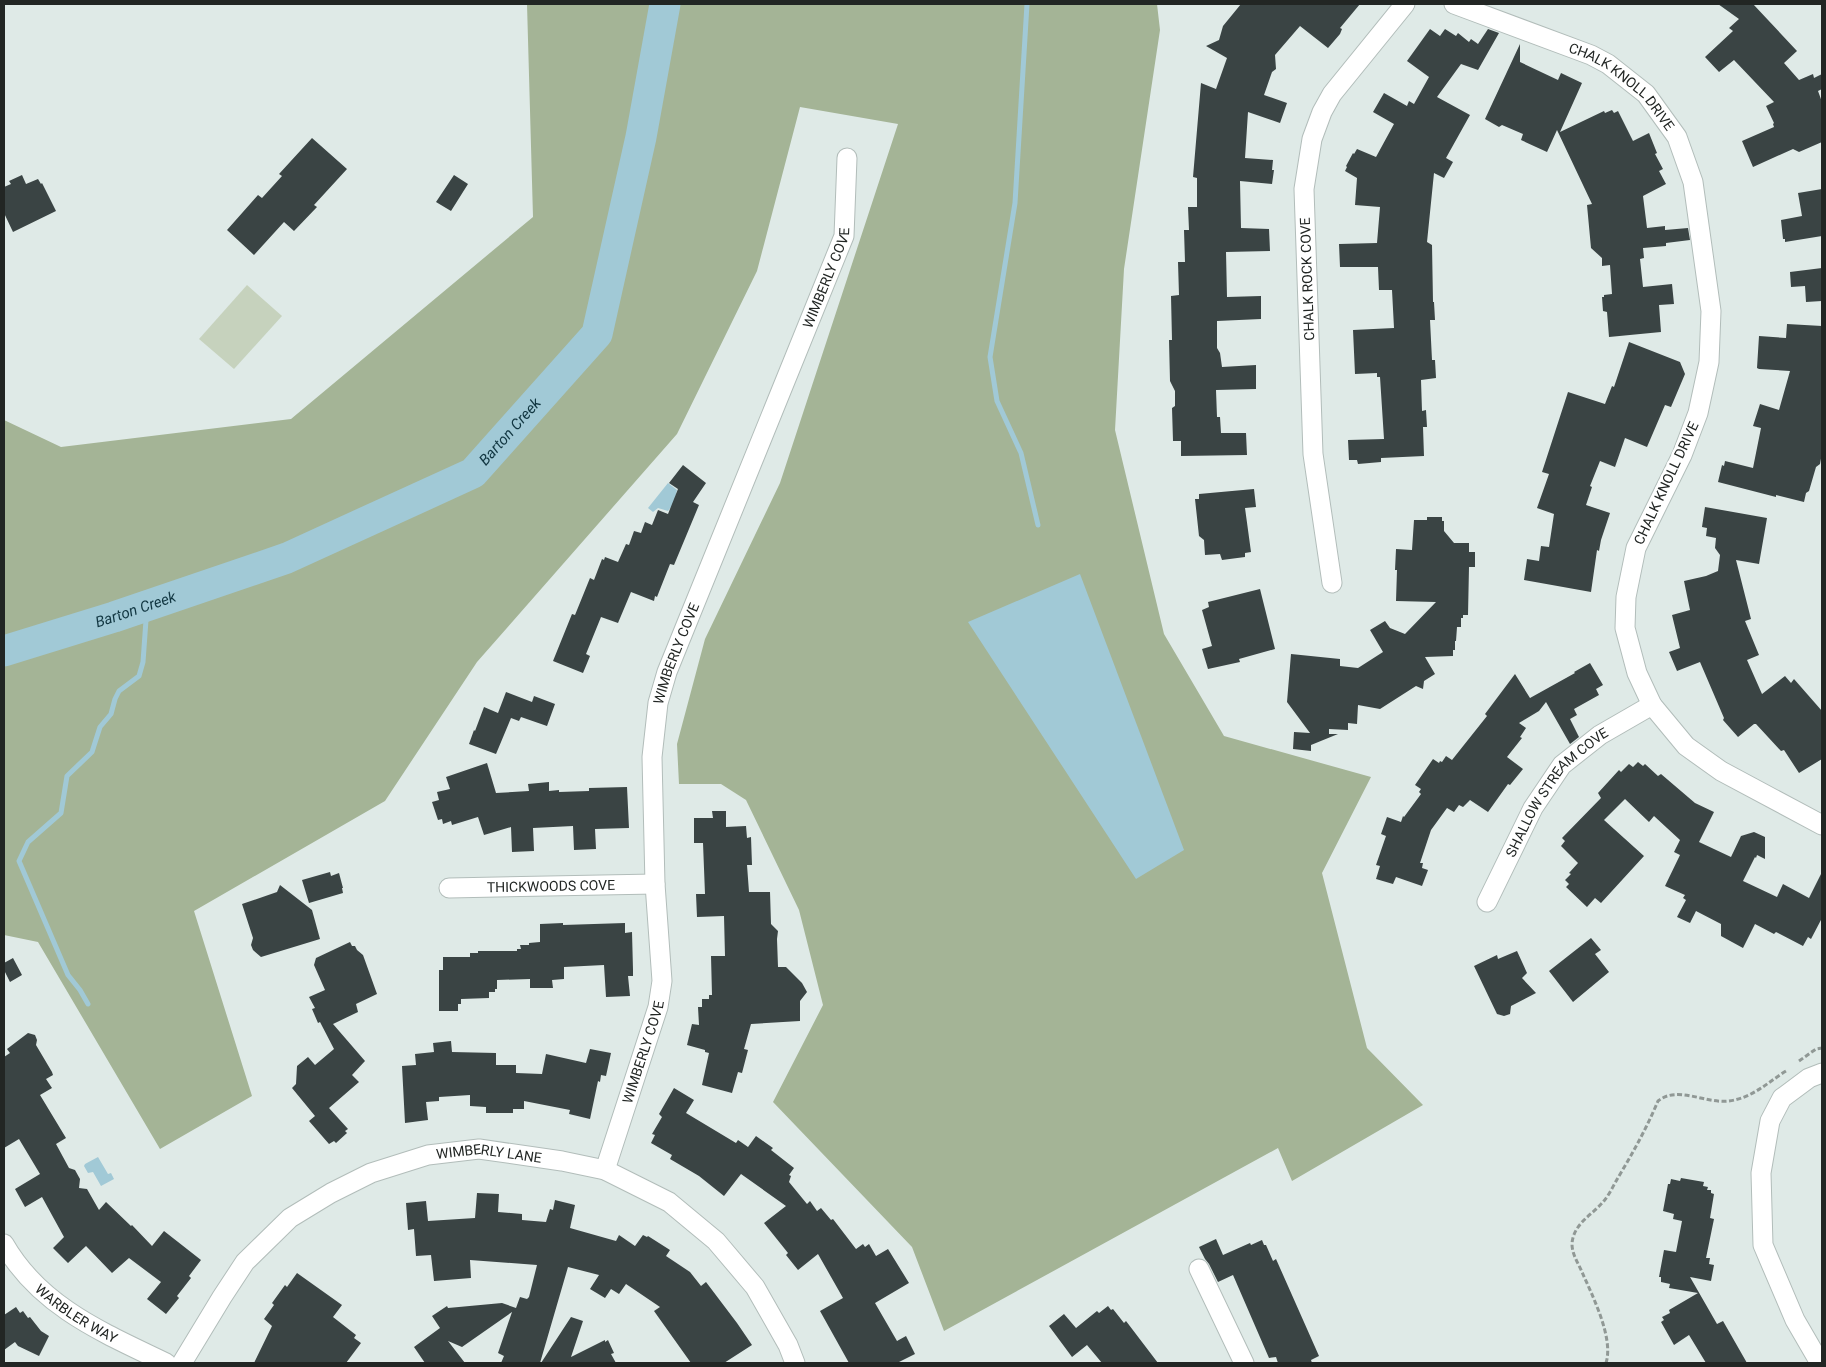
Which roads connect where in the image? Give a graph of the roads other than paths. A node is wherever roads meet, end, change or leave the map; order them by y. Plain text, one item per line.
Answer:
1 (1405, 4) edge
2 (1454, 4) edge
3 (848, 158) dead end
4 (1332, 583) dead end
5 (1652, 705) junction
6 (1822, 825) edge
7 (654, 884) junction
8 (449, 888) dead end
9 (1487, 902) dead end
10 (1822, 1073) edge
11 (605, 1170) junction
12 (6, 1252) edge
13 (1199, 1269) dead end
14 (166, 1363) edge
15 (182, 1363) edge
16 (795, 1363) edge
17 (1244, 1363) edge
18 (1820, 1363) edge

1 - 4 street, CHALK ROCK COVE
2 - 5 street, CHALK KNOLL DRIVE
3 - 7 street, WIMBERLY COVE
5 - 6 street, CHALK KNOLL DRIVE
5 - 9 street, SHALLOW STREAM COVE
7 - 8 street, THICKWOODS COVE
7 - 11 street, WIMBERLY COVE
10 - 18 street
11 - 15 street, WIMBERLY LANE
11 - 16 street, WIMBERLY LANE
12 - 14 street, WARBLER WAY
13 - 17 street

